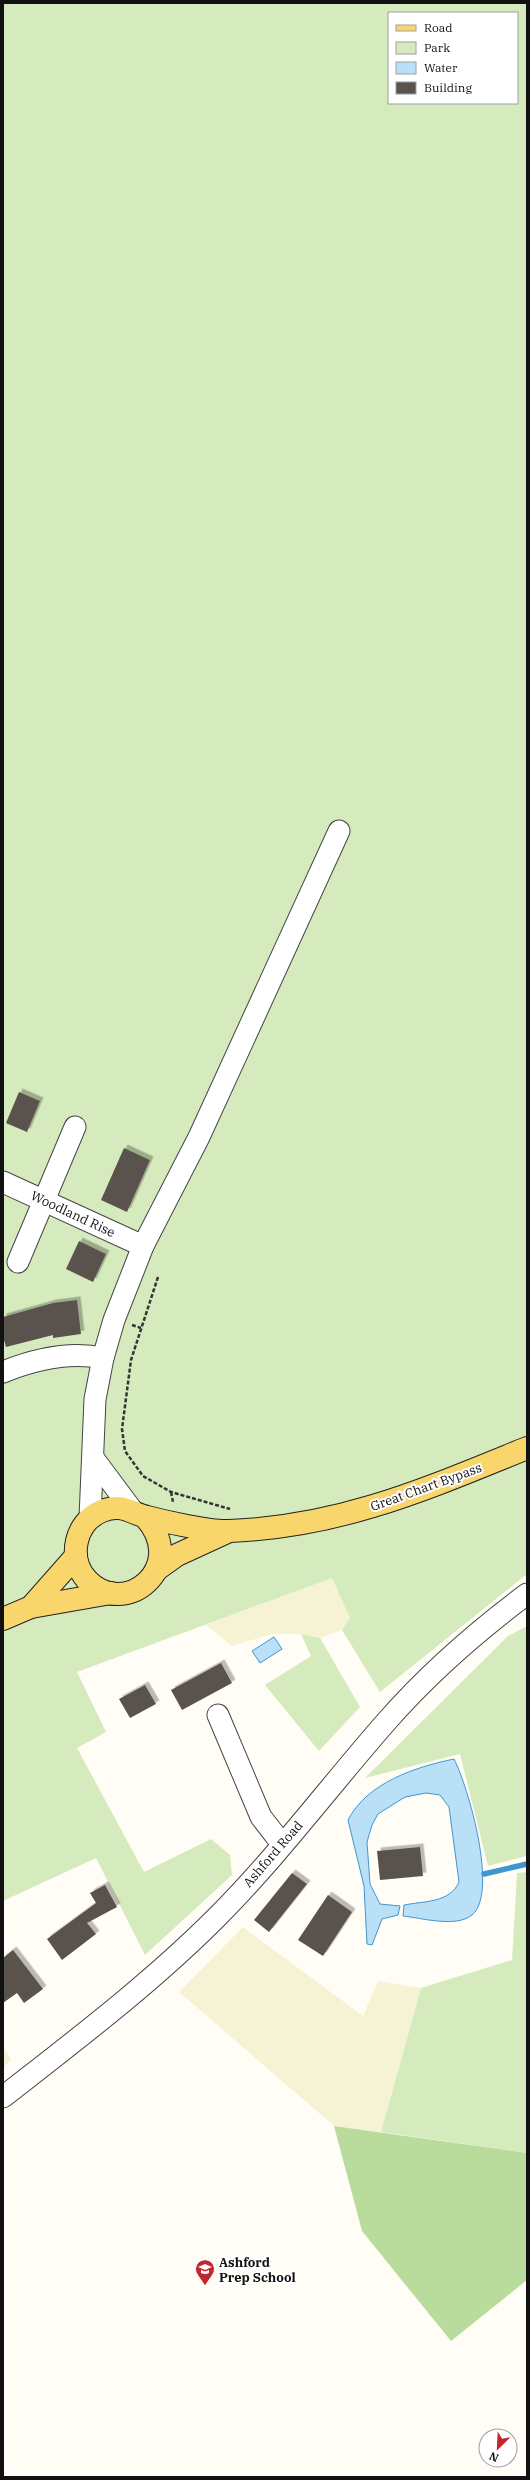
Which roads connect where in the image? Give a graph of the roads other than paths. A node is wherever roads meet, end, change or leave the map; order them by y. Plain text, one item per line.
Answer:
1 (340, 830) dead end
2 (75, 1127) dead end
3 (3, 1182) edge
4 (42, 1200) junction
5 (143, 1246) junction
6 (18, 1262) dead end
7 (102, 1358) junction
8 (3, 1372) edge
9 (527, 1448) edge
10 (94, 1459) junction
11 (138, 1514) junction
12 (90, 1518) junction
13 (227, 1532) junction
14 (76, 1556) junction
15 (156, 1570) junction
16 (111, 1593) junction
17 (527, 1594) edge
18 (31, 1607) junction
19 (3, 1619) edge
20 (218, 1715) dead end
21 (282, 1844) junction
22 (3, 2098) edge

1 - 5 street
2 - 4 street
3 - 4 street, Woodland Rise
4 - 5 street, Woodland Rise
4 - 6 street
5 - 7 street
7 - 8 street
7 - 10 street
9 - 13 main road, Great Chart Bypass
10 - 11 street
10 - 12 street
11 - 12 main road
11 - 13 main road, Great Chart Bypass
11 - 15 main road
12 - 14 main road
13 - 15 main road, Great Chart Bypass
14 - 16 main road
14 - 18 main road
15 - 16 main road
16 - 18 main road
17 - 21 street, Ashford Road
18 - 19 main road
20 - 21 street
21 - 22 street, Ashford Road

